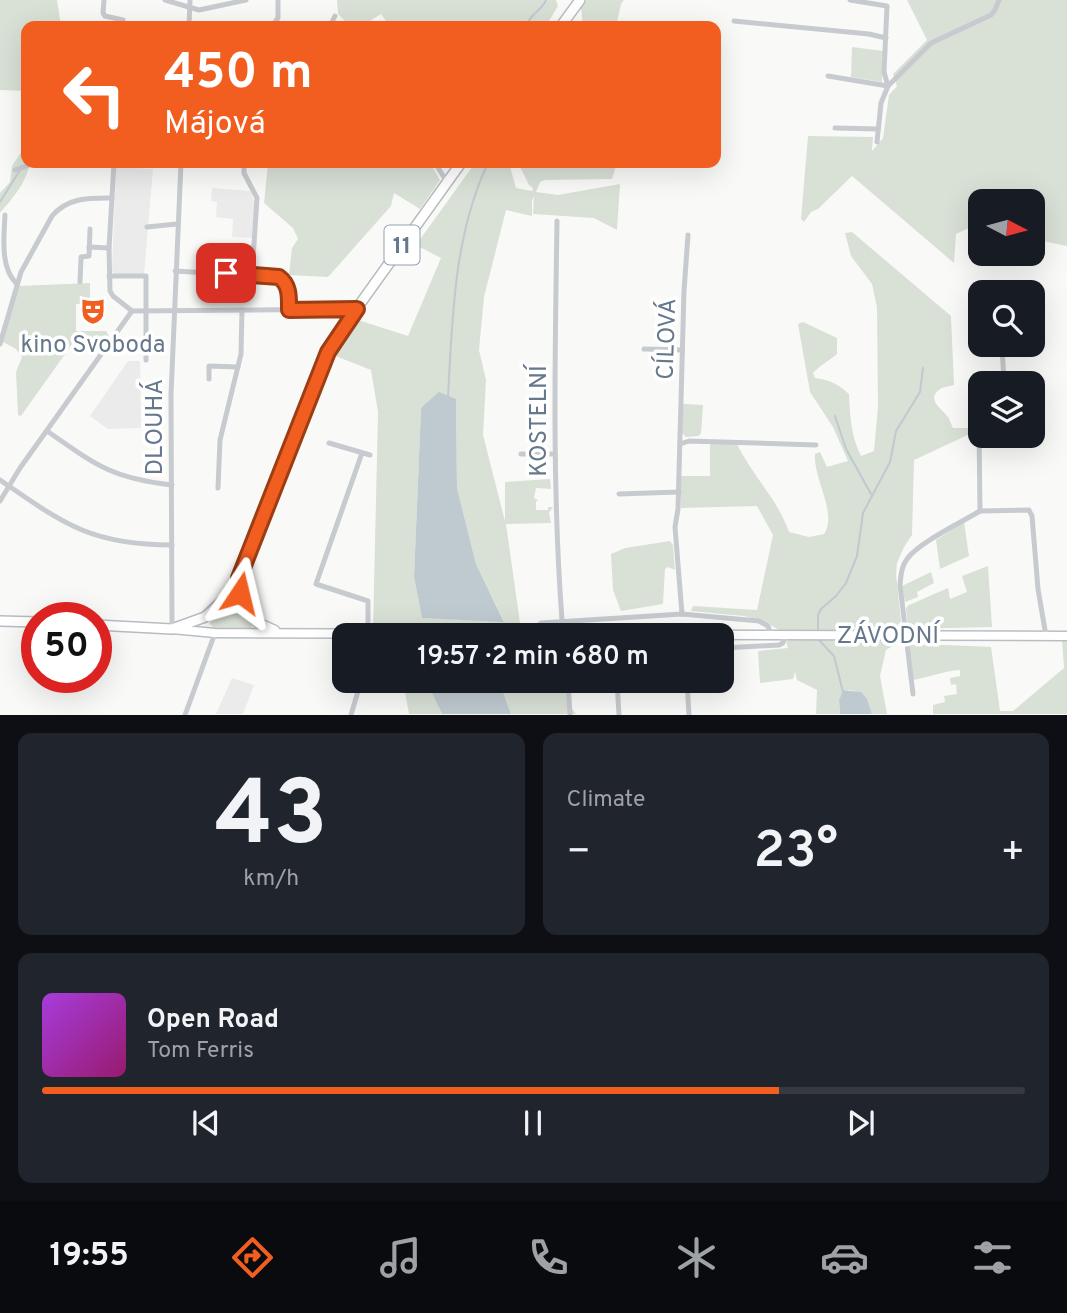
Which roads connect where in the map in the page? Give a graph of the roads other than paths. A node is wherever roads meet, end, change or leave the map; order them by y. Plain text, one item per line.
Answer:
1 (104, 0) edge
2 (164, 0) edge
3 (190, 0) edge
4 (246, 0) edge
5 (278, 0) edge
6 (580, 0) edge
7 (850, 0) edge
8 (999, 0) edge
9 (228, 2) edge
10 (190, 9) junction
11 (335, 16) dead end
12 (123, 21) edge
13 (189, 21) edge
14 (276, 21) edge
15 (332, 21) edge
16 (565, 21) edge
17 (734, 21) dead end
18 (886, 38) junction
19 (828, 76) dead end
20 (888, 86) junction
21 (835, 128) dead end
22 (878, 129) junction
23 (877, 142) dead end
24 (21, 168) edge
25 (114, 168) edge
26 (181, 168) edge
27 (244, 168) edge
28 (438, 168) edge
29 (457, 168) edge
30 (15, 170) dead end
31 (447, 182) junction
32 (112, 198) junction
33 (5, 215) dead end
34 (557, 221) dead end
35 (177, 224) junction
36 (148, 227) dead end
37 (90, 229) dead end
38 (688, 235) dead end
39 (89, 247) junction
40 (109, 248) junction
41 (175, 271) junction
42 (252, 275) junction
43 (109, 276) junction
44 (80, 282) dead end
45 (16, 283) junction
46 (357, 309) junction
47 (173, 310) junction
48 (242, 310) junction
49 (289, 310) junction
50 (145, 311) junction
51 (132, 312) junction
52 (0, 344) edge
53 (644, 349) dead end
54 (682, 350) junction
55 (145, 360) dead end
56 (238, 367) junction
57 (209, 379) dead end
58 (47, 431) junction
59 (329, 443) dead end
60 (680, 444) junction
61 (816, 445) dead end
62 (979, 448) edge
63 (362, 453) junction
64 (521, 454) dead end
65 (555, 454) junction
66 (370, 455) dead end
67 (0, 480) edge
68 (172, 485) junction
69 (9, 486) junction
70 (218, 488) dead end
71 (679, 492) junction
72 (619, 494) dead end
73 (0, 501) edge
74 (980, 511) junction
75 (172, 545) junction
76 (239, 578) junction
77 (232, 592) junction
78 (241, 601) junction
79 (682, 614) junction
80 (205, 617) junction
81 (562, 620) junction
82 (0, 621) edge
83 (21, 622) edge
84 (257, 622) junction
85 (370, 623) edge
86 (541, 623) edge
87 (112, 626) edge
88 (172, 629) junction
89 (249, 632) junction
90 (281, 632) junction
91 (212, 633) junction
92 (332, 633) edge
93 (734, 635) edge
94 (771, 635) junction
95 (785, 635) junction
96 (906, 636) junction
97 (1046, 636) junction
98 (1067, 636) edge
99 (734, 647) edge
100 (357, 693) edge
101 (569, 693) edge
102 (618, 693) edge
103 (688, 693) edge
104 (913, 694) dead end
105 (185, 715) edge
106 (351, 715) edge
107 (570, 715) edge
108 (619, 715) edge
109 (689, 715) edge

1 - 12 street
2 - 10 street
3 - 10 street
4 - 9 street
5 - 14 street
6 - 16 main road
7 - 18 street
8 - 20 street
9 - 10 street
10 - 13 street
11 - 15 street
17 - 18 street
18 - 20 street
19 - 20 street
20 - 22 street
21 - 22 street
22 - 23 street
24 - 30 street
25 - 32 street
26 - 35 street, DLOUHÁ
27 - 42 street
28 - 31 street
29 - 31 main road, 11
31 - 46 main road, 11
32 - 40 street
32 - 45 street
33 - 45 street
34 - 65 street, KOSTELNÍ
35 - 36 street
35 - 41 street, DLOUHÁ
37 - 39 street
38 - 54 street, CÍLOVÁ
39 - 40 street
39 - 44 street
40 - 43 street
41 - 42 street
41 - 47 street, DLOUHÁ
42 - 49 street
43 - 50 street
43 - 51 street
45 - 52 street
46 - 49 street
46 - 76 main road, 11
47 - 48 street
47 - 50 street
47 - 68 street, DLOUHÁ
48 - 49 street
48 - 56 street
50 - 51 street
50 - 55 street
51 - 58 street
53 - 54 street
54 - 60 street, CÍLOVÁ
56 - 57 street
56 - 70 street
58 - 68 street
58 - 69 street
59 - 63 street
60 - 61 street
60 - 71 street, CÍLOVÁ
62 - 74 street
63 - 66 street
63 - 85 street
64 - 65 street
65 - 81 street, KOSTELNÍ
67 - 69 street
68 - 75 street, DLOUHÁ
69 - 73 street
69 - 75 street
71 - 72 street
71 - 79 street, CÍLOVÁ
74 - 96 street
74 - 97 street
75 - 88 street, DLOUHÁ
76 - 77 main road, 11
76 - 78 main road
77 - 78 main road
77 - 80 main road, 11
78 - 84 main road
79 - 81 street, ZÁVODNÍ
79 - 94 street, ZÁVODNÍ
80 - 88 main road, 11
80 - 91 main road
81 - 86 street, ZÁVODNÍ
82 - 83 main road
84 - 89 main road
84 - 90 main road
87 - 88 main road, 11
88 - 91 main road, ZÁVODNÍ
89 - 90 main road, ZÁVODNÍ
89 - 91 main road, ZÁVODNÍ
90 - 92 main road, ZÁVODNÍ
91 - 105 street
93 - 94 main road, ZÁVODNÍ
94 - 95 main road, ZÁVODNÍ
95 - 96 main road, ZÁVODNÍ
95 - 99 street, ZÁVODNÍ
96 - 97 main road, ZÁVODNÍ
96 - 104 street
97 - 98 main road, ZÁVODNÍ
100 - 106 street
101 - 107 street
102 - 108 street
103 - 109 street

